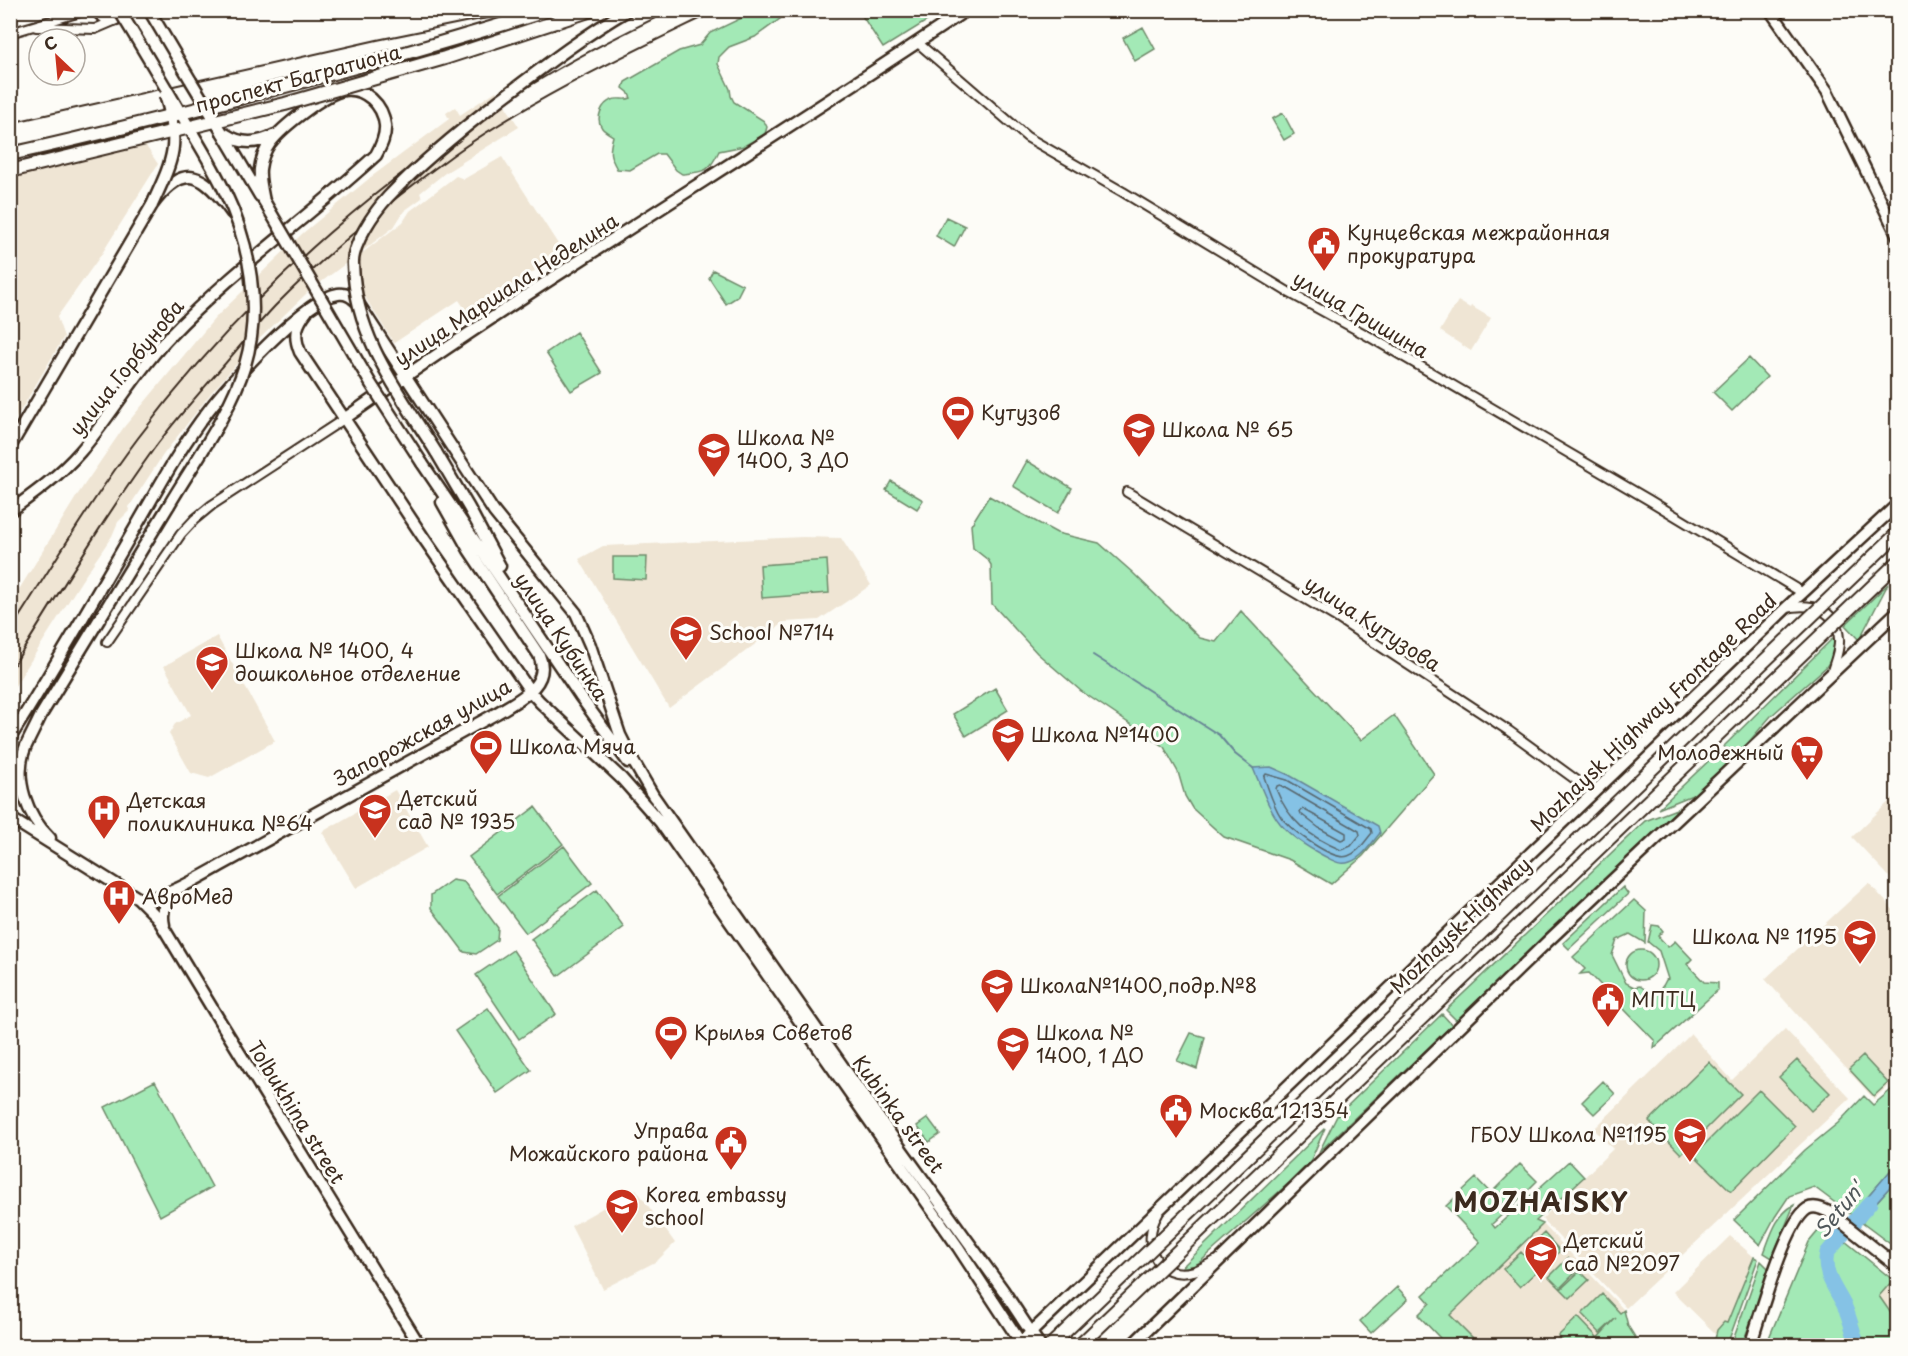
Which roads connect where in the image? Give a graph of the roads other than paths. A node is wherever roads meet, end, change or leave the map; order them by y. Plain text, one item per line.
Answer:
1 (87, 10) edge
2 (96, 10) edge
3 (129, 10) edge
4 (149, 10) edge
5 (549, 10) edge
6 (592, 10) edge
7 (628, 10) edge
8 (966, 10) edge
9 (1770, 10) edge
10 (118, 15) edge
11 (36, 27) edge
12 (27, 29) edge
13 (87, 29) edge
14 (10, 33) edge
15 (918, 43) junction
16 (152, 65) junction
17 (222, 132) junction
18 (278, 134) junction
19 (10, 154) edge
20 (10, 171) edge
21 (264, 201) junction
22 (152, 205) junction
23 (236, 219) junction
24 (1898, 236) edge
25 (307, 311) junction
26 (274, 338) junction
27 (300, 352) junction
28 (405, 376) junction
29 (344, 419) junction
30 (10, 447) edge
31 (432, 477) junction
32 (1128, 492) dead end
33 (1898, 504) edge
34 (10, 511) edge
35 (1898, 532) edge
36 (1898, 562) edge
37 (1803, 593) junction
38 (1786, 608) junction
39 (1898, 611) edge
40 (525, 614) junction
41 (107, 642) dead end
42 (1832, 673) junction
43 (530, 691) junction
44 (10, 738) edge
45 (1594, 793) junction
46 (654, 796) junction
47 (10, 818) edge
48 (59, 847) junction
49 (180, 888) junction
50 (141, 901) junction
51 (164, 926) junction
52 (1162, 1208) junction
53 (1222, 1258) junction
54 (1898, 1267) edge
55 (1031, 1332) junction
56 (1020, 1344) edge
57 (420, 1346) edge
58 (1040, 1346) edge
59 (1050, 1346) edge
60 (1079, 1346) edge
61 (1131, 1346) edge
62 (1749, 1346) edge

1 - 11 street
2 - 10 main road
3 - 10 main road
4 - 17 main road, улица Кубинка, bridge
5 - 19 main road, проспект Багратиона, bridge
6 - 20 main road, проспект Багратиона, bridge
7 - 40 main road, bridge
8 - 15 main road, улица Маршала Неделина
9 - 24 main road
10 - 13 street
10 - 16 main road, bridge
12 - 14 street
15 - 28 main road, улица Маршала Неделина
15 - 37 street, улица Гришина
16 - 22 main road, bridge
16 - 23 main road, bridge
17 - 18 main road
17 - 21 main road, улица Кубинка
18 - 21 main road
18 - 34 main road, улица Горбунова, bridge
21 - 31 main road, улица Кубинка, bridge
22 - 23 main road, bridge
22 - 30 main road
23 - 48 main road, bridge
25 - 26 main road
25 - 27 main road
25 - 28 main road
26 - 27 main road
26 - 44 main road
27 - 29 main road
28 - 29 main road, улица Маршала Неделина
28 - 46 main road
29 - 41 street, улица Маршала Неделина
29 - 43 main road
31 - 40 main road, улица Кубинка
31 - 43 main road, Запорожская улица
32 - 45 street, улица Кутузова
33 - 37 main road, Mozhaysk Highway Frontage Road
35 - 59 main road, Mozhaysk Highway, bridge
36 - 60 main road, Mozhaysk Highway, bridge
37 - 38 main road, Mozhaysk Highway Frontage Road
38 - 42 street
38 - 45 main road, Mozhaysk Highway Frontage Road
39 - 42 main road
40 - 46 main road, улица Кубинка
42 - 53 main road
43 - 49 main road, Запорожская улица
43 - 56 main road
45 - 52 main road, Mozhaysk Highway Frontage Road
46 - 55 main road, Kubinka street
47 - 48 main road
48 - 50 main road, Tolbukhina street
49 - 50 main road, Запорожская улица
49 - 51 main road
50 - 51 main road, Tolbukhina street
51 - 57 main road, Tolbukhina street
52 - 53 street
52 - 55 main road, Mozhaysk Highway Frontage Road
53 - 61 main road
54 - 62 main road
55 - 56 main road, Mozhaysk Highway Frontage Road
55 - 58 main road, Kubinka street

